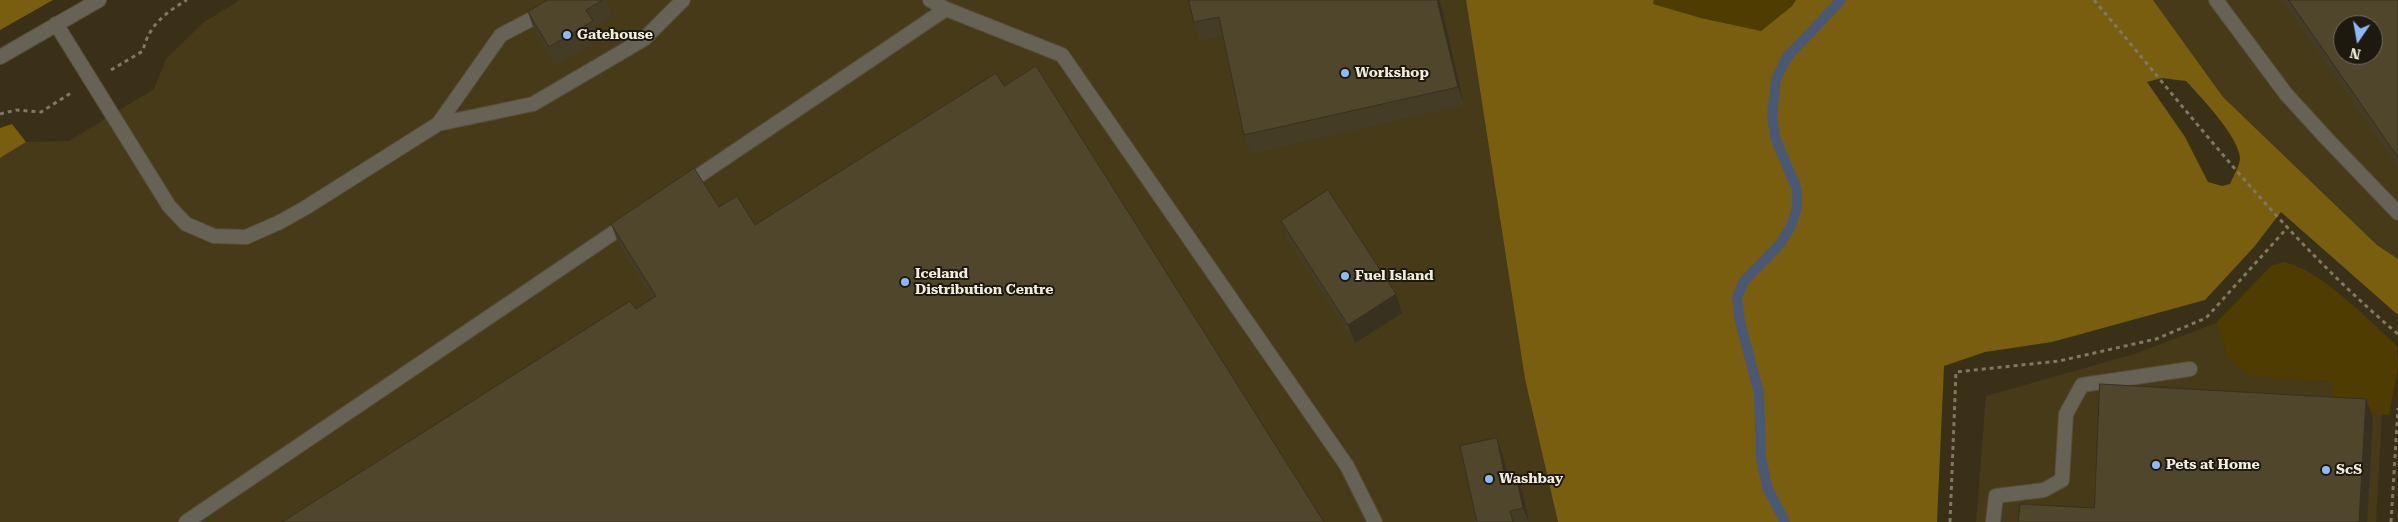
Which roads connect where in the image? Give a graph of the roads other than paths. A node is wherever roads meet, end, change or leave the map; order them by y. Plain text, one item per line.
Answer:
1 (99, 0) edge
2 (568, 0) edge
3 (682, 0) edge
4 (930, 0) edge
5 (2216, 0) edge
6 (946, 9) junction
7 (56, 24) junction
8 (0, 57) edge
9 (438, 124) junction
10 (673, 193) edge
11 (2398, 213) edge
12 (640, 215) edge
13 (2190, 369) dead end
14 (186, 522) edge
15 (1375, 522) edge
16 (1993, 522) edge

1 - 7 street
2 - 9 street
3 - 9 street
4 - 6 street
5 - 11 street
6 - 10 street
6 - 15 street
7 - 8 street
7 - 9 street
12 - 14 street
13 - 16 street

